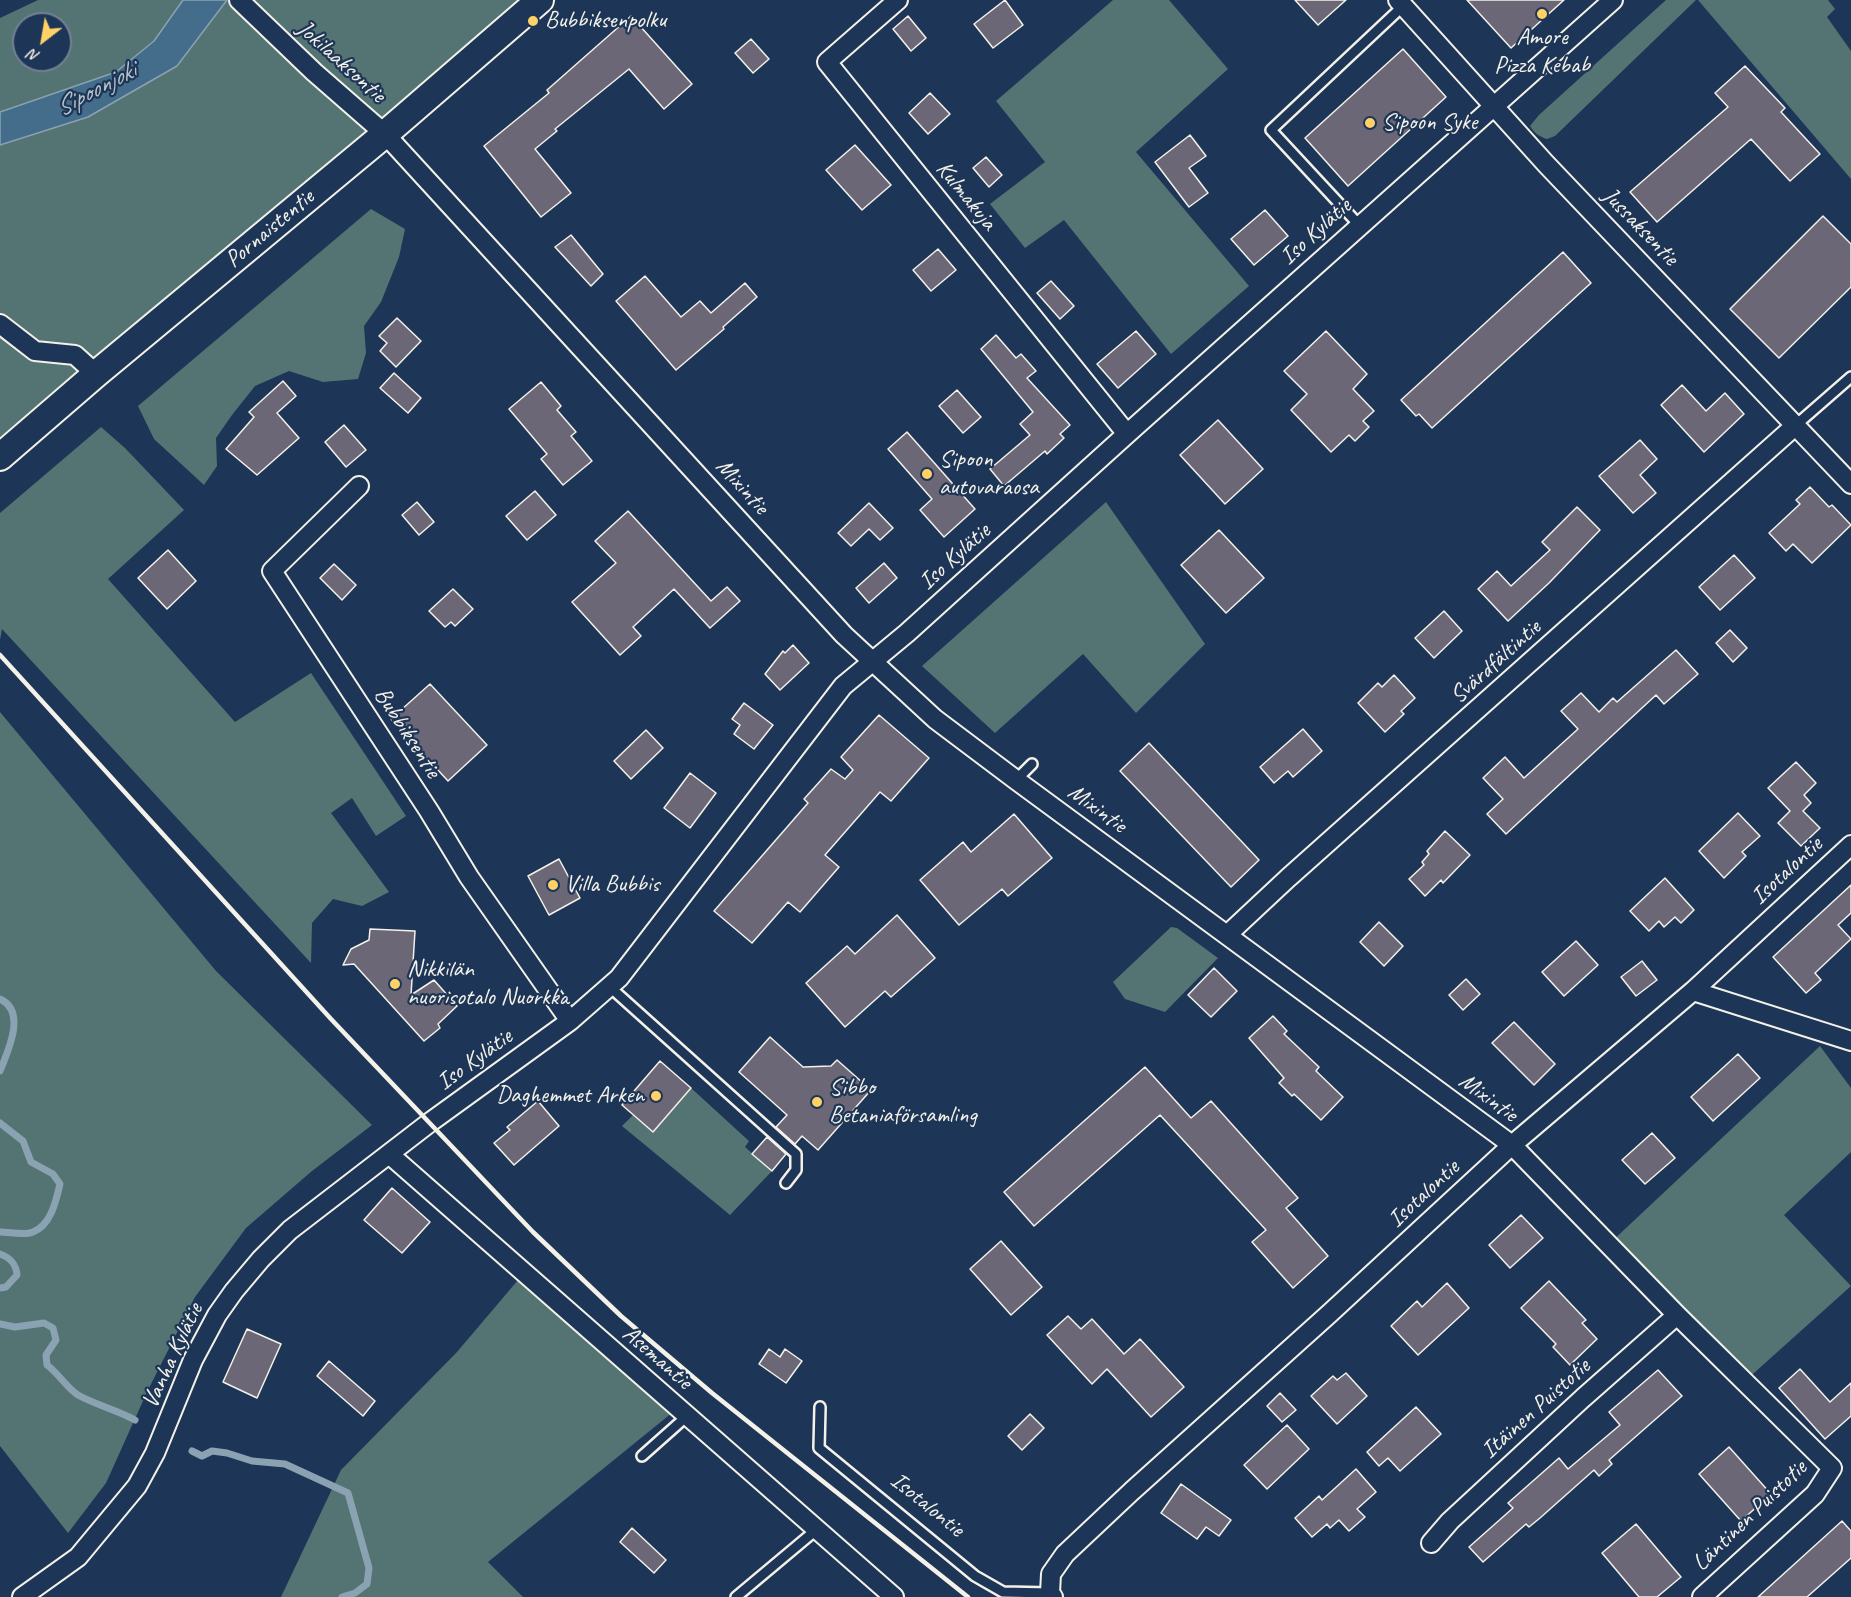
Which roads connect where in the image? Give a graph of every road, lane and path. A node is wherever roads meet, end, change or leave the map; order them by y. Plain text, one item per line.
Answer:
1 (238, 0) edge
2 (540, 0) edge
3 (898, 0) edge
4 (1613, 0) edge
5 (1401, 3) edge
6 (1494, 107) junction
7 (385, 134) junction
8 (1360, 226) junction
9 (0, 324) edge
10 (96, 374) junction
11 (1851, 377) edge
12 (1796, 425) junction
13 (1127, 434) junction
14 (0, 457) edge
15 (1851, 484) edge
16 (359, 486) dead end
17 (871, 662) junction
18 (1032, 764) dead end
19 (1016, 780) junction
20 (1851, 845) edge
21 (1227, 935) junction
22 (610, 987) junction
23 (1693, 991) junction
24 (570, 1021) junction
25 (1851, 1041) edge
26 (1512, 1145) junction
27 (390, 1154) junction
28 (786, 1183) dead end
29 (1677, 1315) junction
30 (820, 1407) dead end
31 (687, 1416) junction
32 (642, 1456) dead end
33 (1832, 1468) joint
34 (816, 1530) junction
35 (1431, 1543) dead end
36 (1051, 1595) edge
37 (22, 1597) edge
38 (736, 1597) edge
39 (894, 1597) edge
40 (1702, 1597) edge

1 - 7 street, Jokilaaksontie
2 - 7 street, Pornaistentie
3 - 13 street, Kulmakuja
4 - 6 street, Iso Kylätie
5 - 6 street, Jussaksentie
5 - 8 lane
6 - 8 street, Iso Kylätie
6 - 12 street, Jussaksentie
7 - 10 street, Pornaistentie
7 - 17 street, Mixintie
8 - 13 street, Iso Kylätie
9 - 10 street
10 - 14 street, Pornaistentie
11 - 12 lane
12 - 15 street, Jussaksentie
12 - 21 street, Svärdfältintie
13 - 17 street, Iso Kylätie
16 - 24 street, Bubbiksentie
17 - 19 street, Mixintie
17 - 22 street, Iso Kylätie
18 - 19 lane
19 - 21 street, Mixintie
20 - 23 street, Isotalontie
21 - 26 street, Mixintie
22 - 24 street, Iso Kylätie
22 - 28 lane
23 - 25 street
23 - 26 street, Isotalontie
24 - 27 street, Iso Kylätie
26 - 29 street, Mixintie
26 - 36 street, Isotalontie
27 - 31 street, Asemantie
27 - 37 street, Vanha Kylätie
29 - 33 street, Mixintie
29 - 35 street, Itäinen Puistotie
30 - 36 lane, Isotalontie
31 - 32 lane
31 - 34 street, Asemantie
33 - 40 street, Läntinen Puistotie
34 - 38 lane
34 - 39 street, Asemantie

